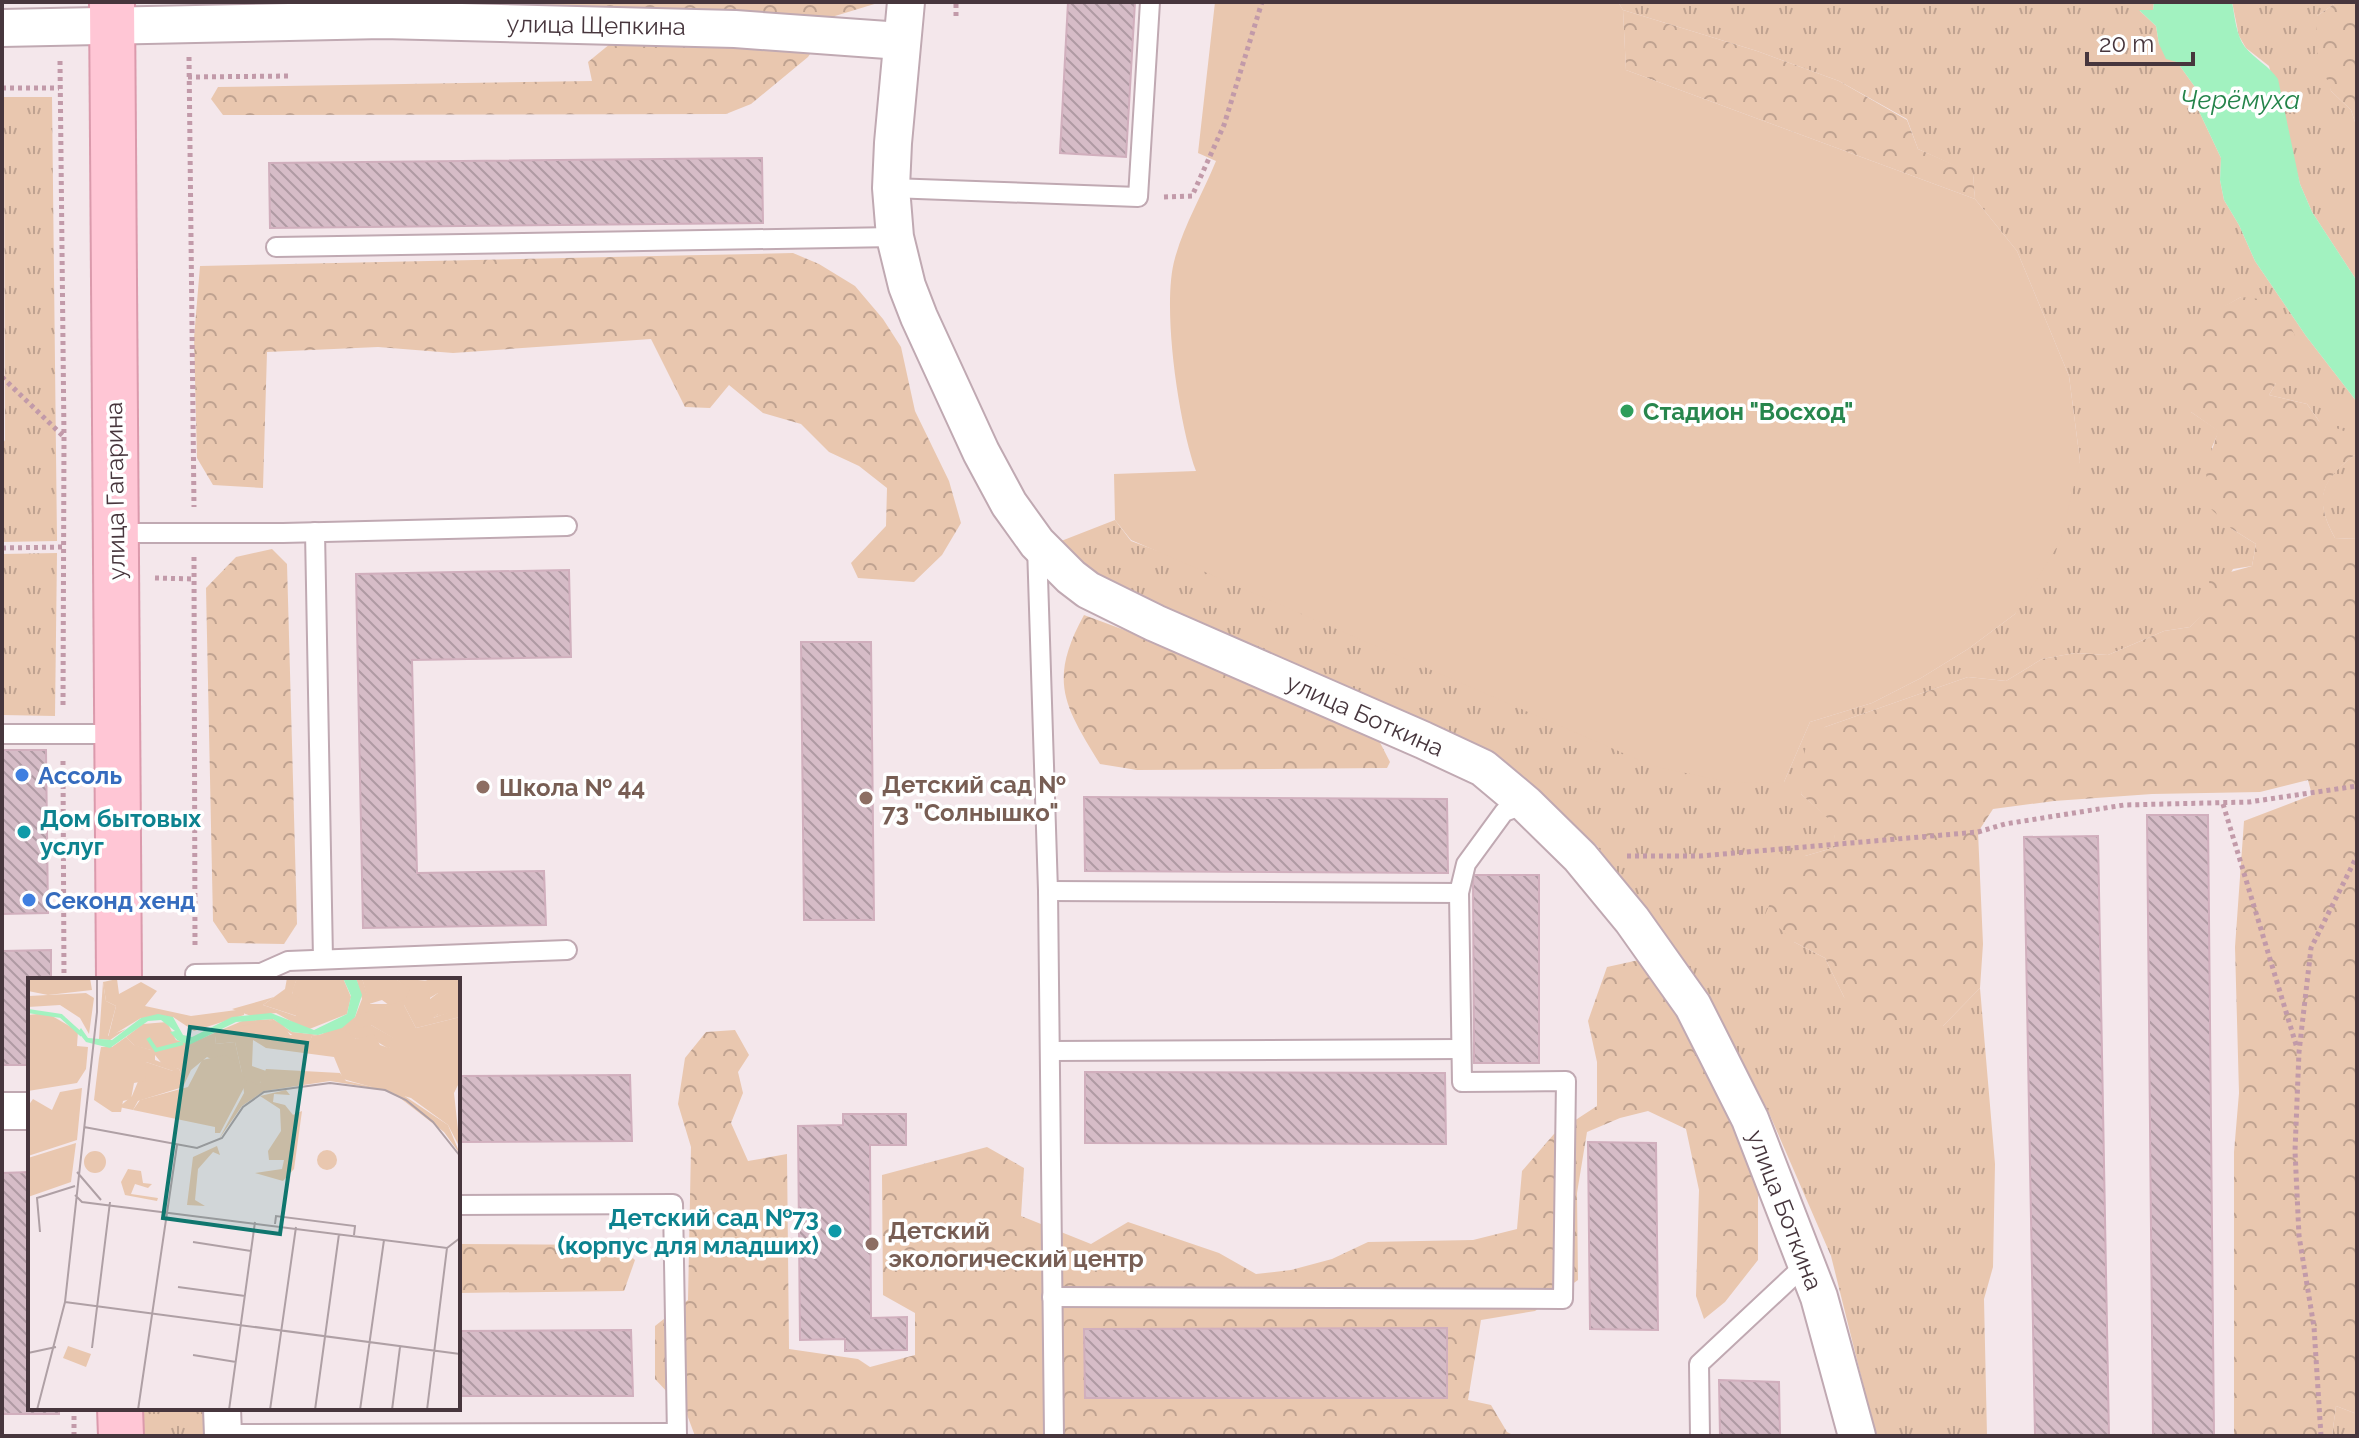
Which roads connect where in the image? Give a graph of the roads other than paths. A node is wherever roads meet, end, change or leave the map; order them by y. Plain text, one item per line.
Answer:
1 (906, 2) edge
2 (1150, 2) edge
3 (385, 11) edge
4 (112, 13) edge
5 (2, 28) edge
6 (901, 41) junction
7 (891, 188) junction
8 (895, 237) junction
9 (276, 247) dead end
10 (567, 526) dead end
11 (315, 532) junction
12 (115, 533) junction
13 (1037, 543) junction
14 (2, 734) edge
15 (116, 734) junction
16 (1526, 804) junction
17 (1048, 891) junction
18 (1459, 893) junction
19 (567, 950) dead end
20 (323, 959) junction
21 (195, 974) road end
22 (119, 978) edge
23 (1461, 1049) junction
24 (1051, 1051) junction
25 (2, 1111) edge
26 (28, 1111) edge
27 (460, 1205) edge
28 (1807, 1263) junction
29 (1052, 1297) junction
30 (120, 1410) edge
31 (222, 1426) edge
32 (676, 1434) edge
33 (121, 1436) edge
34 (1054, 1436) edge
35 (1700, 1436) edge
36 (1857, 1436) edge

1 - 6 street, улица Боткина
2 - 7 lane
3 - 4 street, улица Щепкина
3 - 6 street, улица Щепкина
4 - 5 street, улица Щепкина
4 - 12 main road, улица Гагарина
6 - 7 street, улица Боткина
7 - 8 street, улица Боткина
8 - 9 lane
8 - 13 street, улица Боткина
10 - 11 lane
11 - 12 lane
11 - 20 lane
12 - 15 main road, улица Гагарина
13 - 16 street, улица Боткина
13 - 17 lane
14 - 15 lane
15 - 22 main road, улица Гагарина
16 - 18 lane
16 - 28 street, улица Боткина
17 - 18 lane
17 - 24 lane
18 - 23 lane
19 - 20 lane
20 - 21 lane
23 - 24 lane
23 - 29 lane
24 - 29 lane
25 - 26 street
27 - 32 lane
28 - 35 lane
28 - 36 street, улица Боткина
29 - 34 lane
30 - 33 main road
31 - 32 lane

